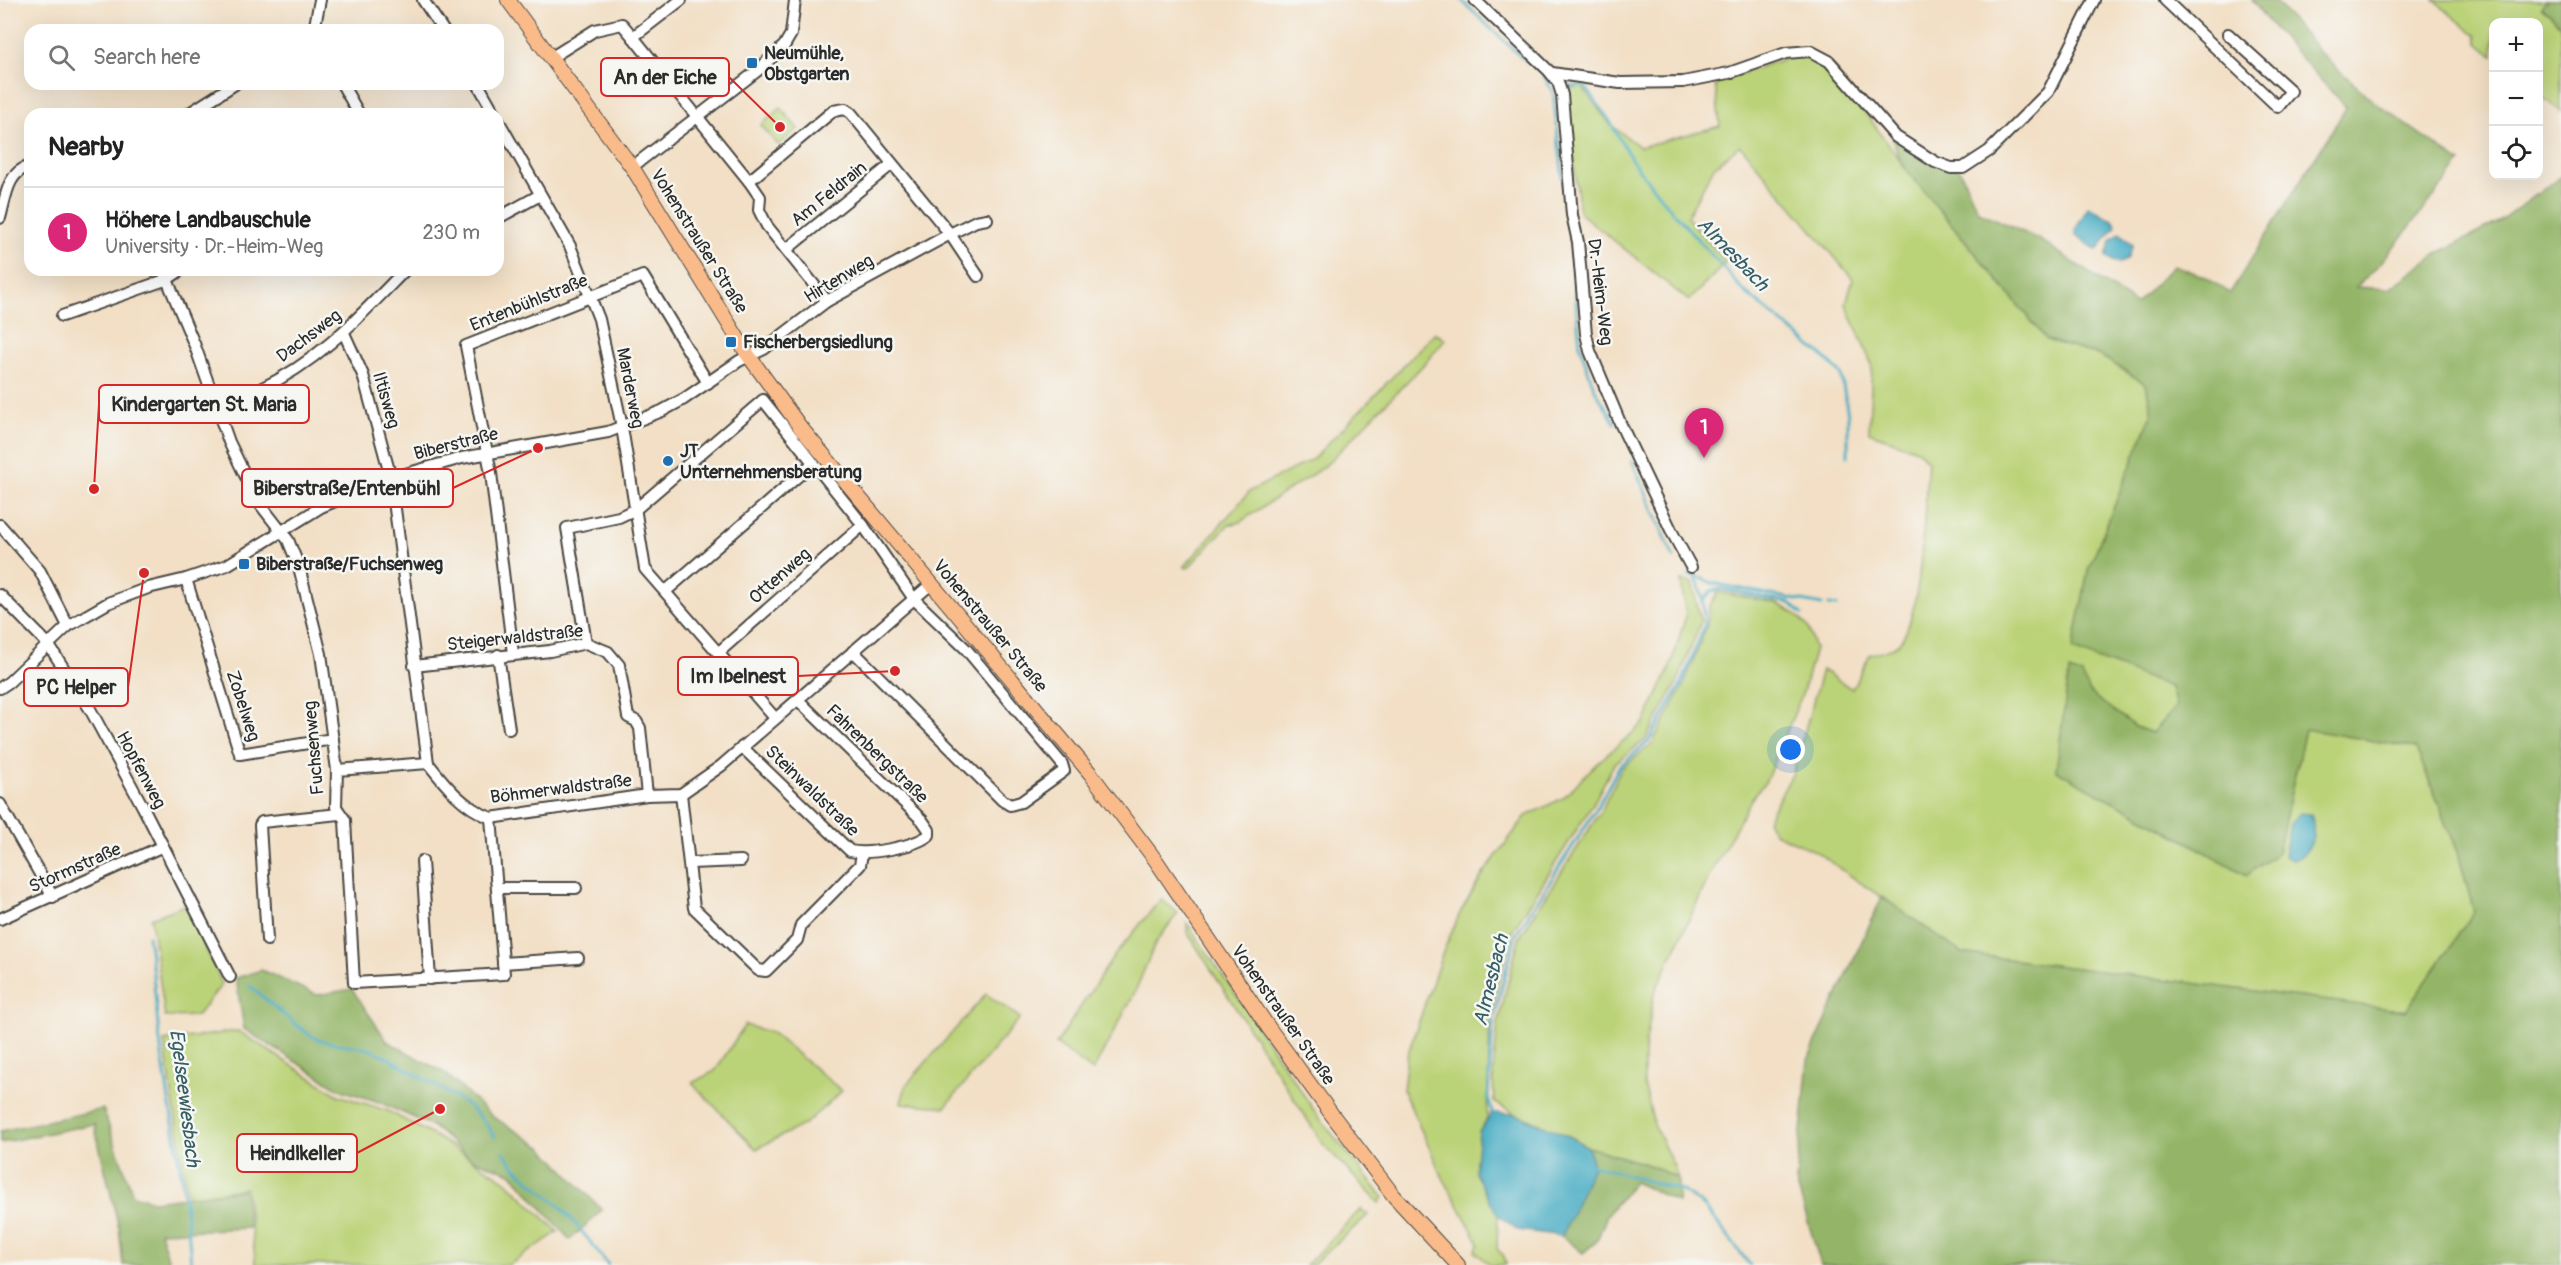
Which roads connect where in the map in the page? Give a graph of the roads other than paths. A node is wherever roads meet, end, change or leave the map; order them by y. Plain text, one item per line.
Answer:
1 (320, 0) edge
2 (423, 0) edge
3 (508, 0) edge
4 (681, 0) edge
5 (795, 0) edge
6 (1475, 0) edge
7 (2094, 0) edge
8 (2165, 0) edge
9 (315, 24) edge
10 (439, 24) edge
11 (2228, 34) dead end
12 (633, 37) junction
13 (552, 57) junction
14 (1552, 73) junction
15 (226, 90) edge
16 (345, 90) edge
17 (481, 90) edge
18 (197, 108) edge
19 (356, 108) edge
20 (492, 108) edge
21 (697, 117) junction
22 (504, 131) edge
23 (892, 164) junction
24 (632, 167) junction
25 (24, 168) edge
26 (749, 181) junction
27 (540, 195) junction
28 (504, 215) edge
29 (0, 218) edge
30 (987, 219) dead end
31 (950, 234) junction
32 (787, 249) junction
33 (162, 276) edge
34 (165, 276) edge
35 (399, 276) edge
36 (978, 276) dead end
37 (591, 295) junction
38 (827, 301) junction
39 (62, 316) dead end
40 (344, 333) junction
41 (748, 355) junction
42 (708, 383) junction
43 (217, 405) junction
44 (622, 427) junction
45 (487, 452) junction
46 (812, 464) junction
47 (391, 478) junction
48 (636, 509) junction
49 (0, 525) edge
50 (863, 525) junction
51 (281, 531) junction
52 (1691, 567) dead end
53 (186, 579) junction
54 (930, 585) junction
55 (666, 591) junction
56 (0, 595) edge
57 (914, 599) junction
58 (68, 626) junction
59 (586, 643) junction
60 (48, 644) junction
61 (853, 651) junction
62 (719, 652) junction
63 (513, 654) junction
64 (498, 655) junction
65 (414, 666) junction
66 (0, 688) edge
67 (798, 700) junction
68 (775, 718) junction
69 (509, 729) dead end
70 (333, 739) junction
71 (742, 747) junction
72 (428, 763) junction
73 (337, 770) junction
74 (681, 794) junction
75 (647, 795) junction
76 (0, 804) edge
77 (339, 814) junction
78 (491, 818) junction
79 (929, 835) joint
80 (163, 846) junction
81 (862, 854) junction
82 (422, 861) dead end
83 (741, 861) dead end
84 (690, 863) junction
85 (498, 888) junction
86 (576, 888) dead end
87 (53, 897) junction
88 (0, 919) edge
89 (267, 940) dead end
90 (578, 958) dead end
91 (503, 963) junction
92 (230, 977) dead end
93 (430, 979) junction
94 (1458, 1265) edge

1 - 9 street
2 - 10 street
3 - 13 main road, Vohenstraußer Straße
4 - 12 street
5 - 21 street
6 - 14 street
7 - 14 street
8 - 11 street
12 - 13 street
12 - 21 street
13 - 24 main road, Vohenstraußer Straße
14 - 52 street, Dr.-Heim-Weg
15 - 18 street
16 - 19 street
17 - 20 street
21 - 24 street
21 - 26 street
22 - 27 street, Marderweg
23 - 26 street
23 - 31 street
23 - 32 street, Am Feldrain
24 - 41 main road, Vohenstraußer Straße
25 - 29 street
26 - 32 street
27 - 28 street
27 - 37 street, Marderweg
30 - 31 street, Hirtenweg
31 - 36 street
31 - 38 street, Hirtenweg
32 - 38 street
33 - 39 street
34 - 43 street, Fuchsenweg
35 - 40 street, Dachsweg
37 - 42 street, Entenbühlstraße
37 - 44 street, Marderweg
37 - 45 street, Entenbühlstraße
38 - 41 street, Hirtenweg
40 - 43 street, Dachsweg
40 - 47 street, Iltisweg
41 - 42 street, Biberstraße
41 - 54 main road, Vohenstraußer Straße
42 - 44 street, Biberstraße
43 - 51 street, Fuchsenweg
44 - 45 street, Biberstraße
44 - 48 street, Marderweg
45 - 47 street, Biberstraße
45 - 63 street, Entenbühlstraße
46 - 48 street, Vohenstraußer Straße
46 - 50 street, Vohenstraußer Straße
46 - 55 street
47 - 51 street, Biberstraße
47 - 65 street, Böhmerwaldstraße
48 - 55 street, Marderweg
48 - 59 street
49 - 58 street
50 - 57 street, Vohenstraußer Straße
50 - 62 street, Ottenweg
51 - 53 street, Biberstraße
51 - 70 street, Fuchsenweg
53 - 58 street, Biberstraße
53 - 70 street, Zobelweg
54 - 57 street
54 - 94 main road, Vohenstraußer Straße
55 - 62 street, Marderweg
56 - 60 street, Hopfenweg
57 - 61 street
57 - 61 street, Vohenstraußer Straße
58 - 60 street, Biberstraße
59 - 63 street, Steigerwaldstraße
59 - 75 street, Steigerwaldstraße
60 - 66 street, Biberstraße
60 - 80 street, Hopfenweg
61 - 67 street
62 - 68 street, Marderweg
63 - 64 street, Steigerwaldstraße
64 - 65 street, Steigerwaldstraße
64 - 69 street
65 - 72 street, Böhmerwaldstraße
67 - 68 street
67 - 79 street, Fahrenbergstraße
68 - 71 street
70 - 73 street, Fuchsenweg
71 - 74 street
71 - 81 street, Steinwaldstraße
72 - 73 street
72 - 78 street, Böhmerwaldstraße
73 - 77 street, Fuchsenweg
74 - 75 street, Böhmerwaldstraße
74 - 84 street, Steinwaldstraße
75 - 78 street, Böhmerwaldstraße
76 - 87 street
77 - 89 street
77 - 93 street, Fuchsenweg
78 - 85 street
79 - 81 street, Steinwaldstraße
80 - 87 street, Stormstraße
80 - 92 street, Hopfenweg
81 - 84 street, Steinwaldstraße
82 - 93 street
83 - 84 street
85 - 86 street
85 - 91 street
87 - 88 street, Stormstraße
90 - 91 street
91 - 93 street, Fuchsenweg

